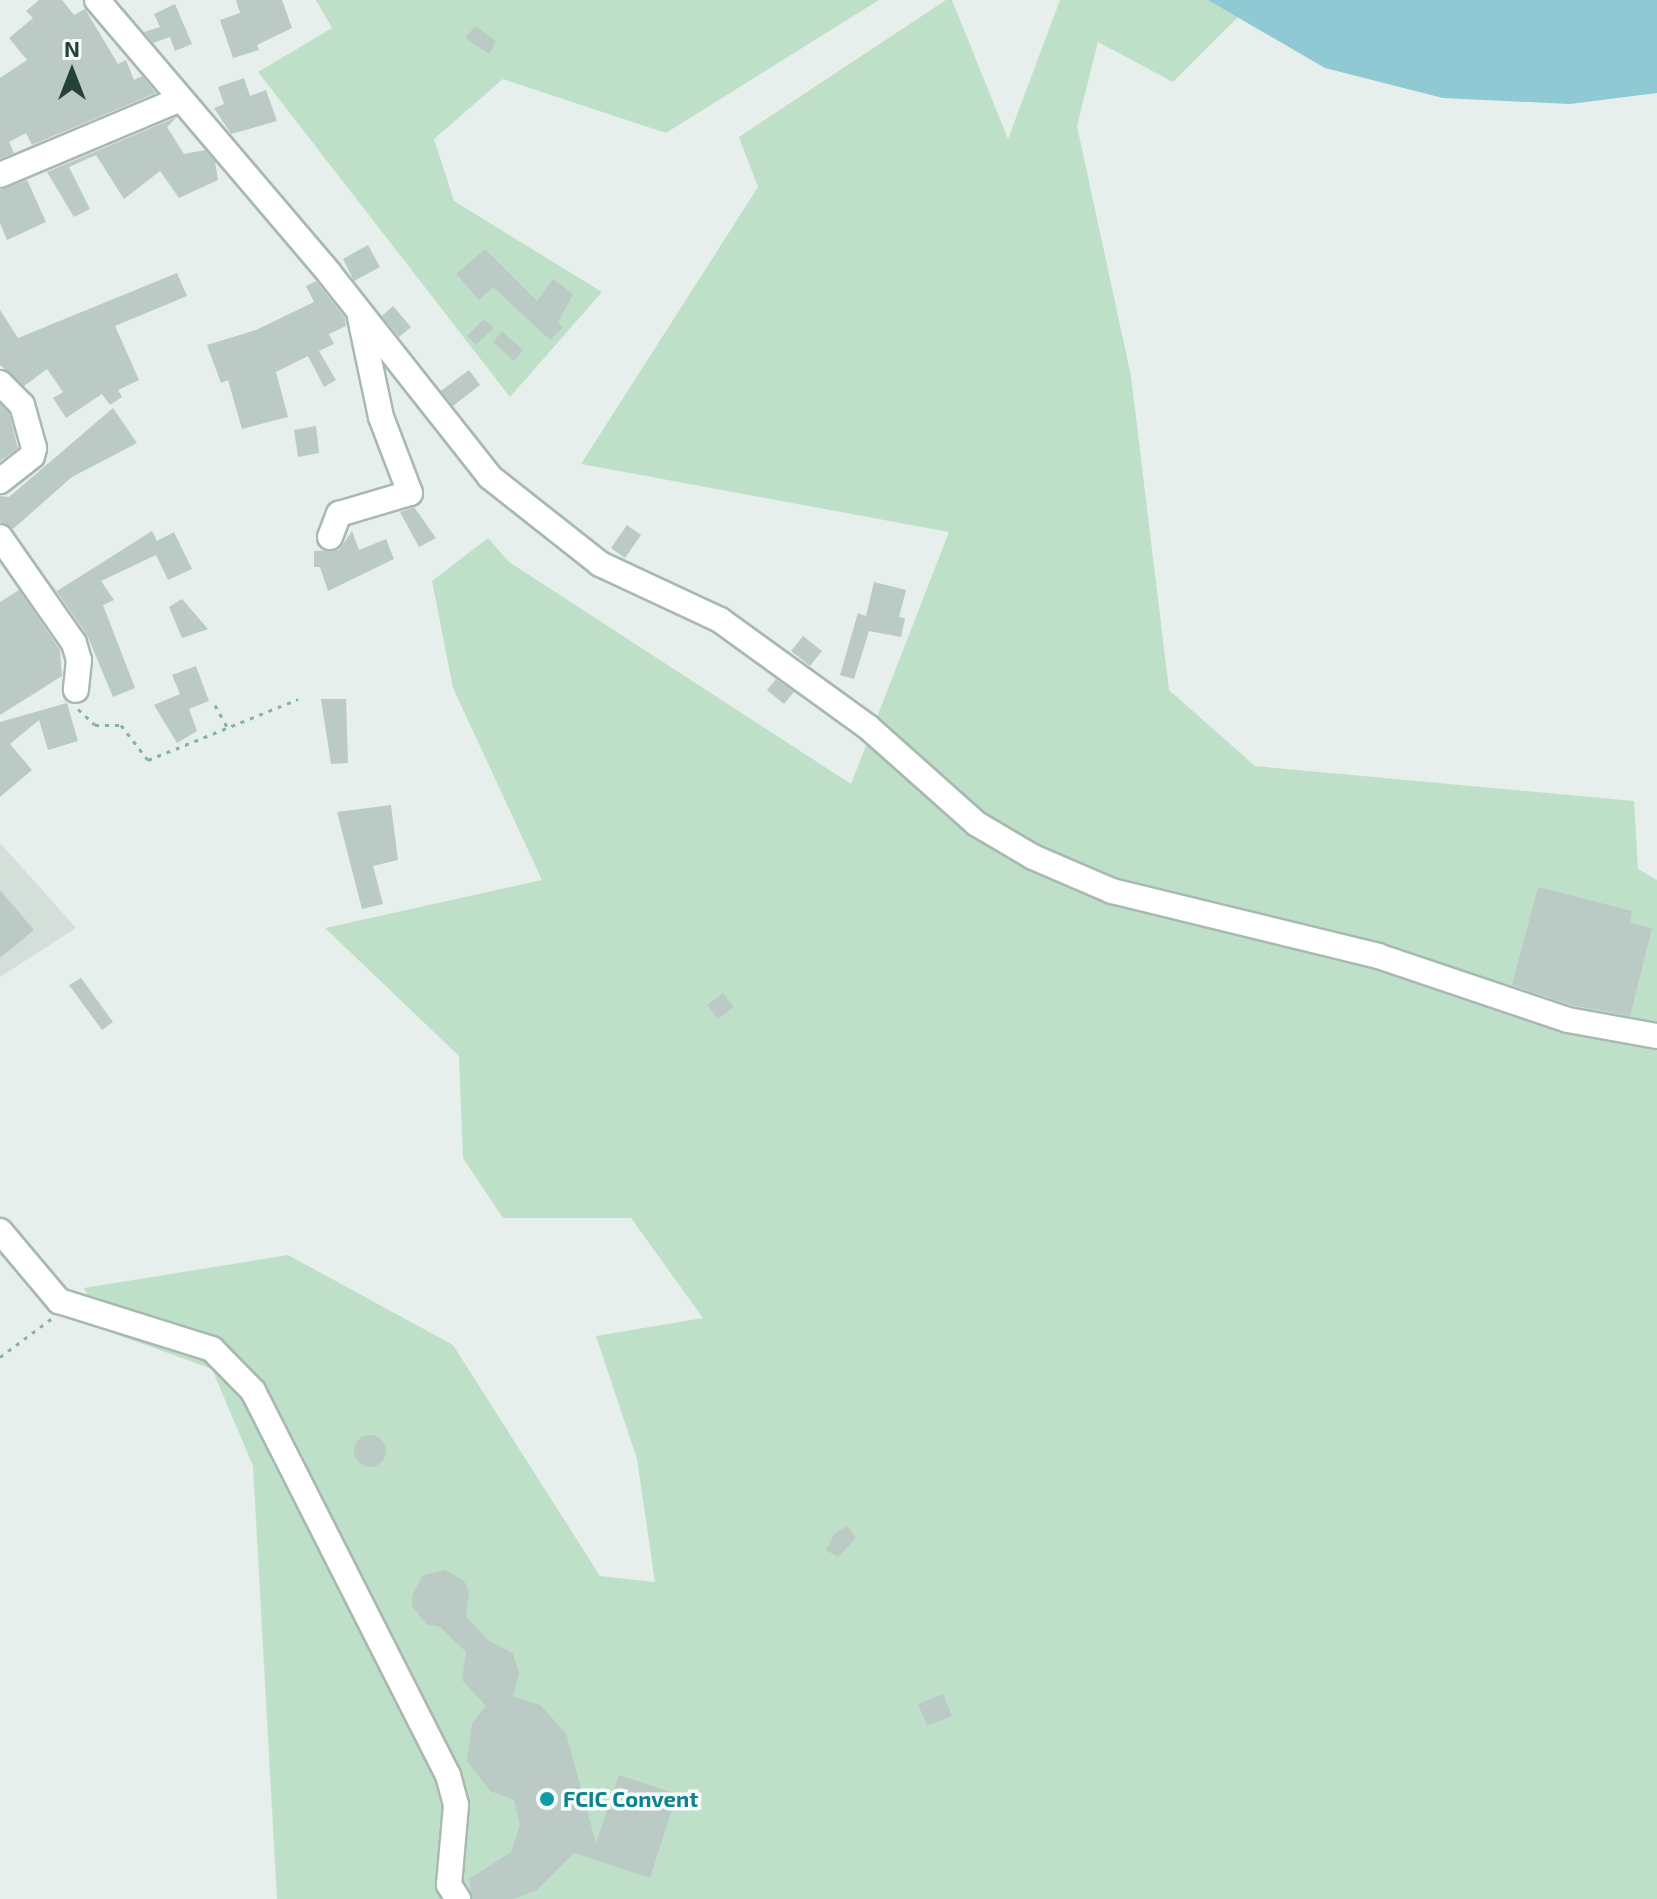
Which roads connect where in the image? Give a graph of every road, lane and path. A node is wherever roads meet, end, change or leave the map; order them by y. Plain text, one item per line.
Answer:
1 (97, 0) edge
2 (181, 99) junction
3 (0, 175) edge
4 (358, 311) junction
5 (0, 383) edge
6 (0, 481) edge
7 (0, 537) edge
8 (330, 537) dead end
9 (76, 690) joint
10 (298, 699) dead end
11 (215, 705) dead end
12 (228, 728) junction
13 (1657, 1036) edge
14 (0, 1231) edge
15 (59, 1301) junction
16 (0, 1357) edge
17 (458, 1899) edge

1 - 2 street
2 - 3 street
2 - 4 street
4 - 8 street
4 - 13 street
5 - 6 street
7 - 9 street
9 - 12 path
10 - 12 path
11 - 12 path
14 - 15 street
15 - 16 path
15 - 17 street

